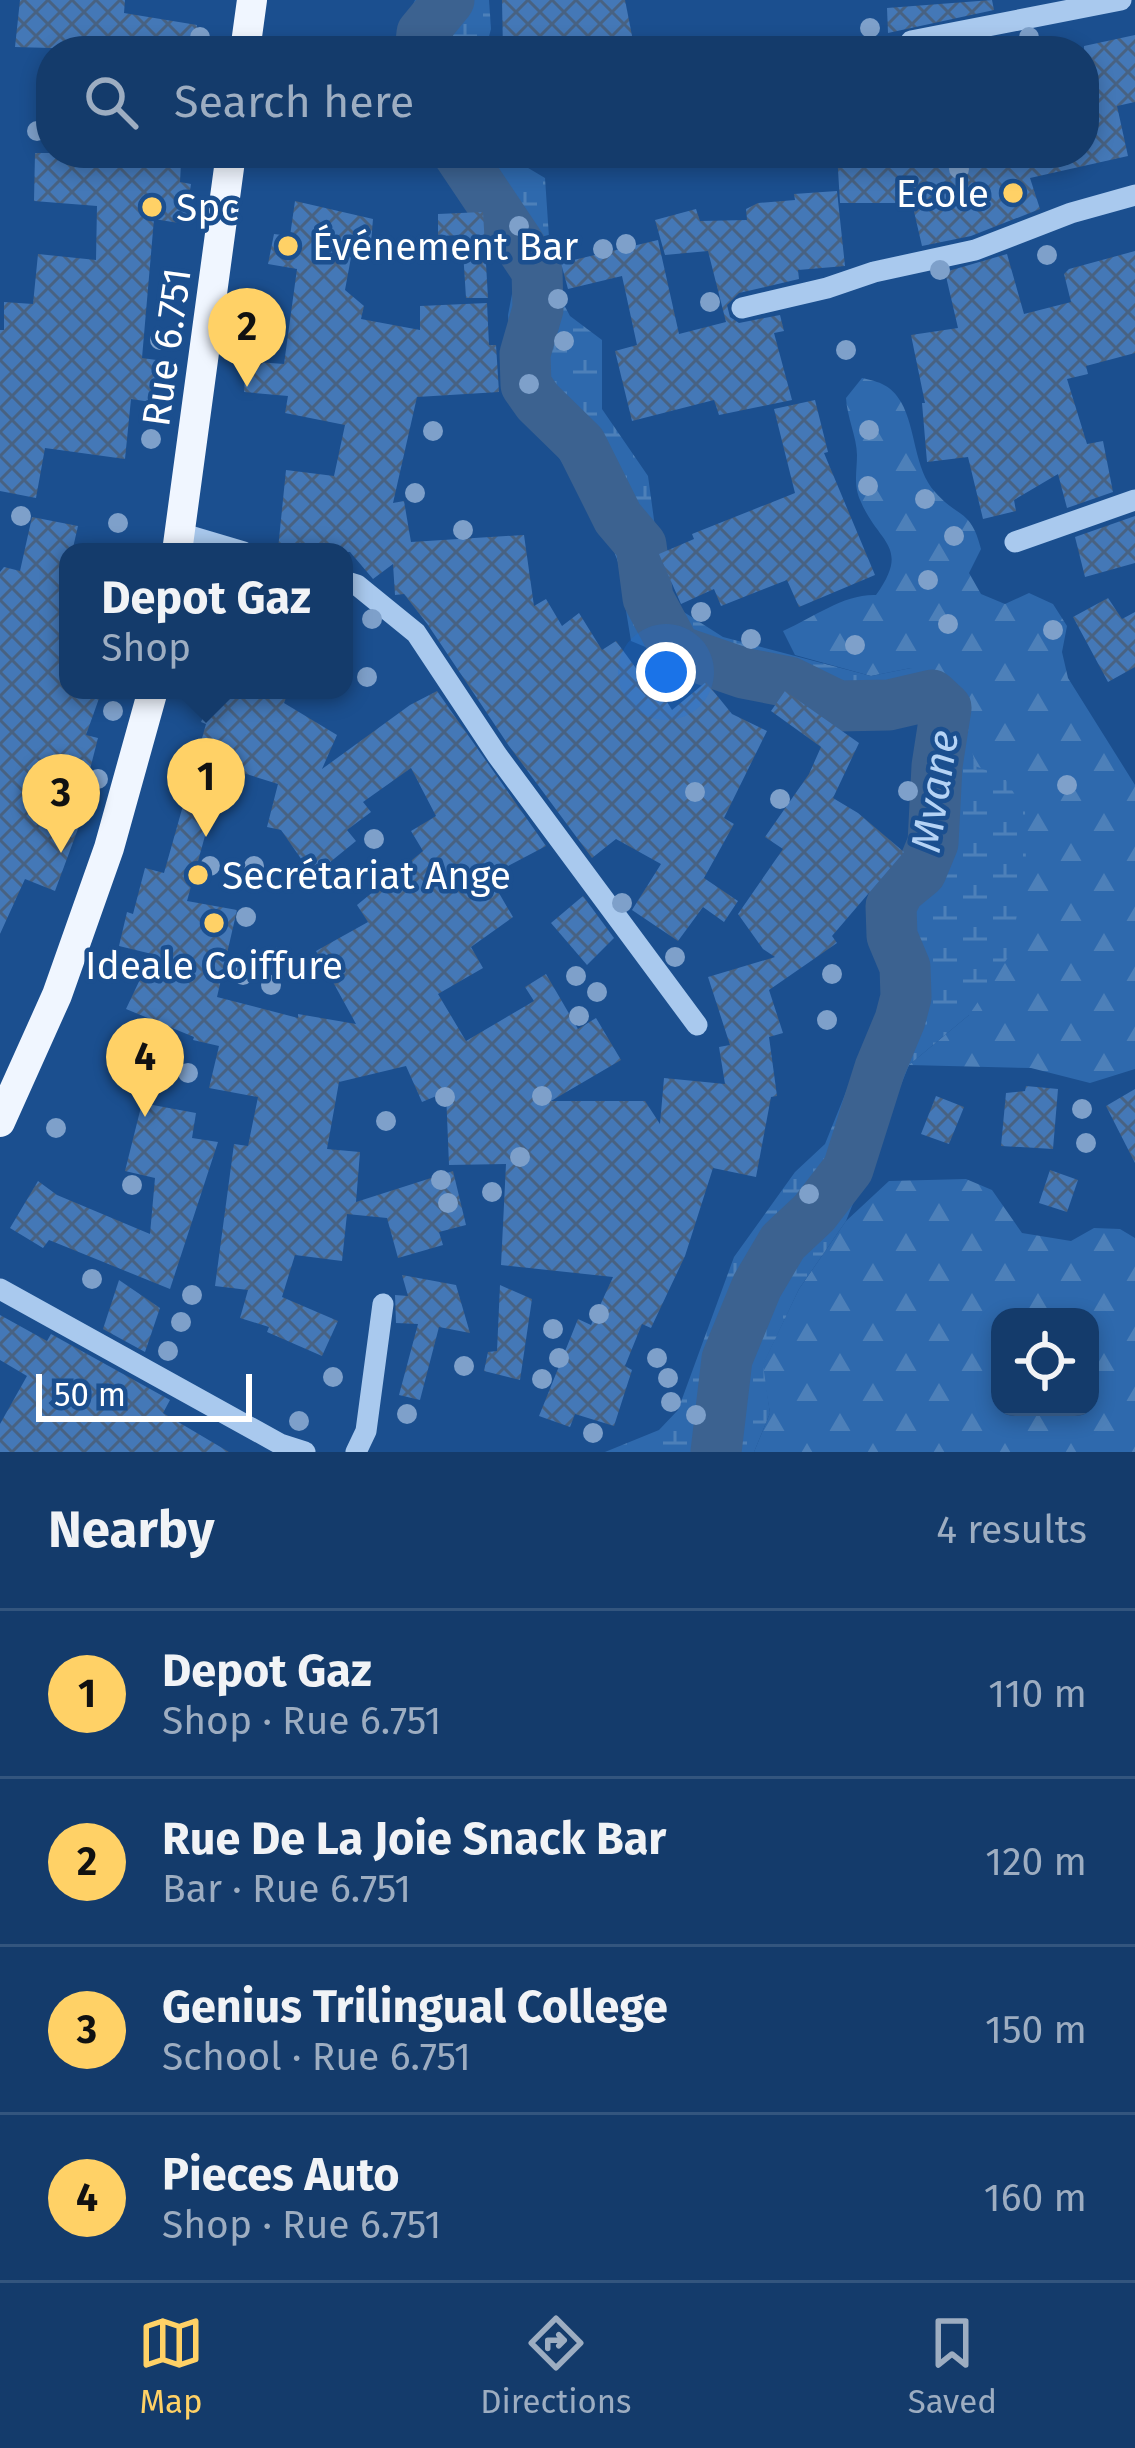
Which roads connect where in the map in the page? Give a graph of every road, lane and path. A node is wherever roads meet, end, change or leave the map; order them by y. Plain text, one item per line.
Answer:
1 (252, 0) edge
2 (1121, 0) edge
3 (247, 36) edge
4 (936, 36) edge
5 (229, 168) edge
6 (1135, 195) edge
7 (742, 308) dead end
8 (1135, 500) edge
9 (1015, 542) dead end
10 (179, 543) edge
11 (353, 584) edge
12 (150, 699) edge
13 (697, 1024) dead end
14 (0, 1122) edge
15 (0, 1289) edge
16 (383, 1304) dead end
17 (279, 1448) edge
18 (305, 1452) edge
19 (356, 1452) edge

1 - 3 main road
2 - 4 street
5 - 10 main road, Rue 6.751
6 - 7 street
8 - 9 street
11 - 13 street
12 - 14 main road
15 - 17 street
16 - 19 street
17 - 18 street

